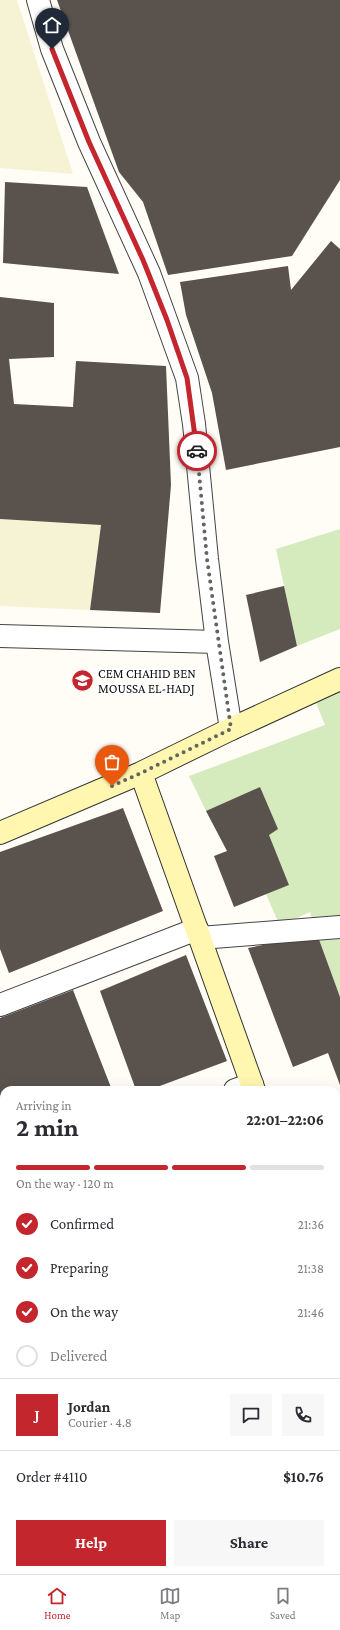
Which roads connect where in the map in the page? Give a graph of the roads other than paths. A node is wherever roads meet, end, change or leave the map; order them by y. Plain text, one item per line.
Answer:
1 (38, 0) edge
2 (0, 636) edge
3 (217, 642) junction
4 (340, 679) edge
5 (231, 729) junction
6 (141, 773) junction
7 (0, 833) edge
8 (340, 927) edge
9 (199, 934) junction
10 (0, 1005) edge
11 (246, 1086) edge

1 - 3 street
2 - 3 street
3 - 5 street
4 - 5 main road
5 - 6 main road
6 - 7 main road
6 - 9 main road
8 - 9 street
9 - 10 street
9 - 11 main road

